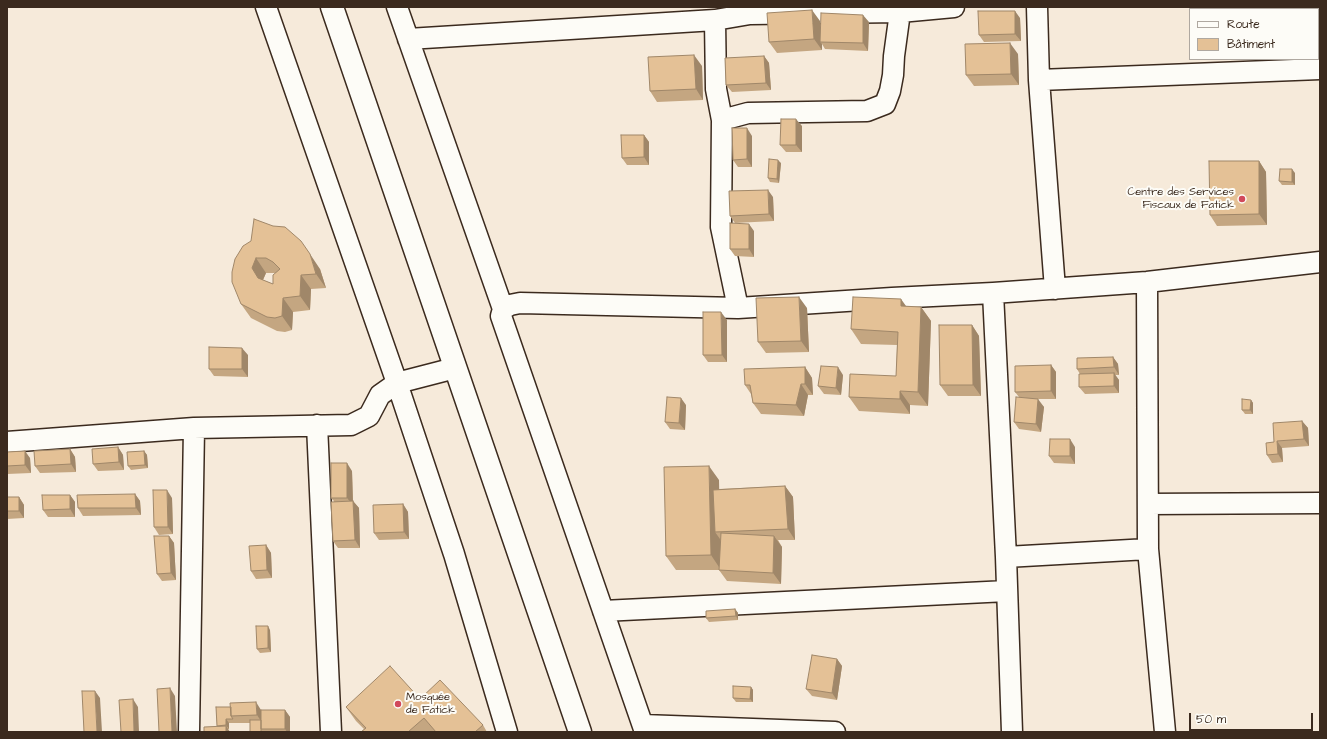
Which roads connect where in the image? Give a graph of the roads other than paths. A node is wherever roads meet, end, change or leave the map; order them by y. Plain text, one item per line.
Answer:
1 (266, 7) edge
2 (332, 7) edge
3 (397, 7) edge
4 (954, 7) edge
5 (1037, 7) edge
6 (751, 11) edge
7 (900, 12) junction
8 (715, 20) junction
9 (408, 39) junction
10 (1320, 69) edge
11 (1039, 80) junction
12 (722, 120) junction
13 (1320, 262) edge
14 (1147, 282) junction
15 (1055, 288) junction
16 (993, 293) junction
17 (738, 308) junction
18 (502, 309) junction
19 (455, 368) junction
20 (396, 383) junction
21 (317, 425) junction
22 (194, 428) junction
23 (7, 442) edge
24 (1320, 503) edge
25 (1148, 504) junction
26 (1148, 549) junction
27 (1006, 558) junction
28 (1007, 591) junction
29 (603, 611) junction
30 (644, 729) edge
31 (189, 732) edge
32 (332, 732) edge
33 (507, 732) edge
34 (580, 732) edge
35 (835, 732) edge
36 (1012, 732) edge
37 (1165, 732) edge

1 - 20 street
2 - 19 street
3 - 9 street
4 - 7 street
5 - 11 street
6 - 7 street
6 - 8 street
7 - 12 street
8 - 9 street
8 - 12 street
9 - 18 street
10 - 11 street
11 - 15 street
12 - 17 street
13 - 14 street
14 - 15 street
14 - 25 street
15 - 16 street
16 - 17 street
16 - 27 street
17 - 18 street
18 - 29 street
19 - 20 street
19 - 34 street
20 - 21 street
20 - 33 street
21 - 22 street
21 - 32 street
22 - 23 street
22 - 31 street
24 - 25 street
25 - 26 street
26 - 27 street
26 - 37 street
27 - 28 street
28 - 29 street
28 - 36 street
29 - 30 street
30 - 35 street

